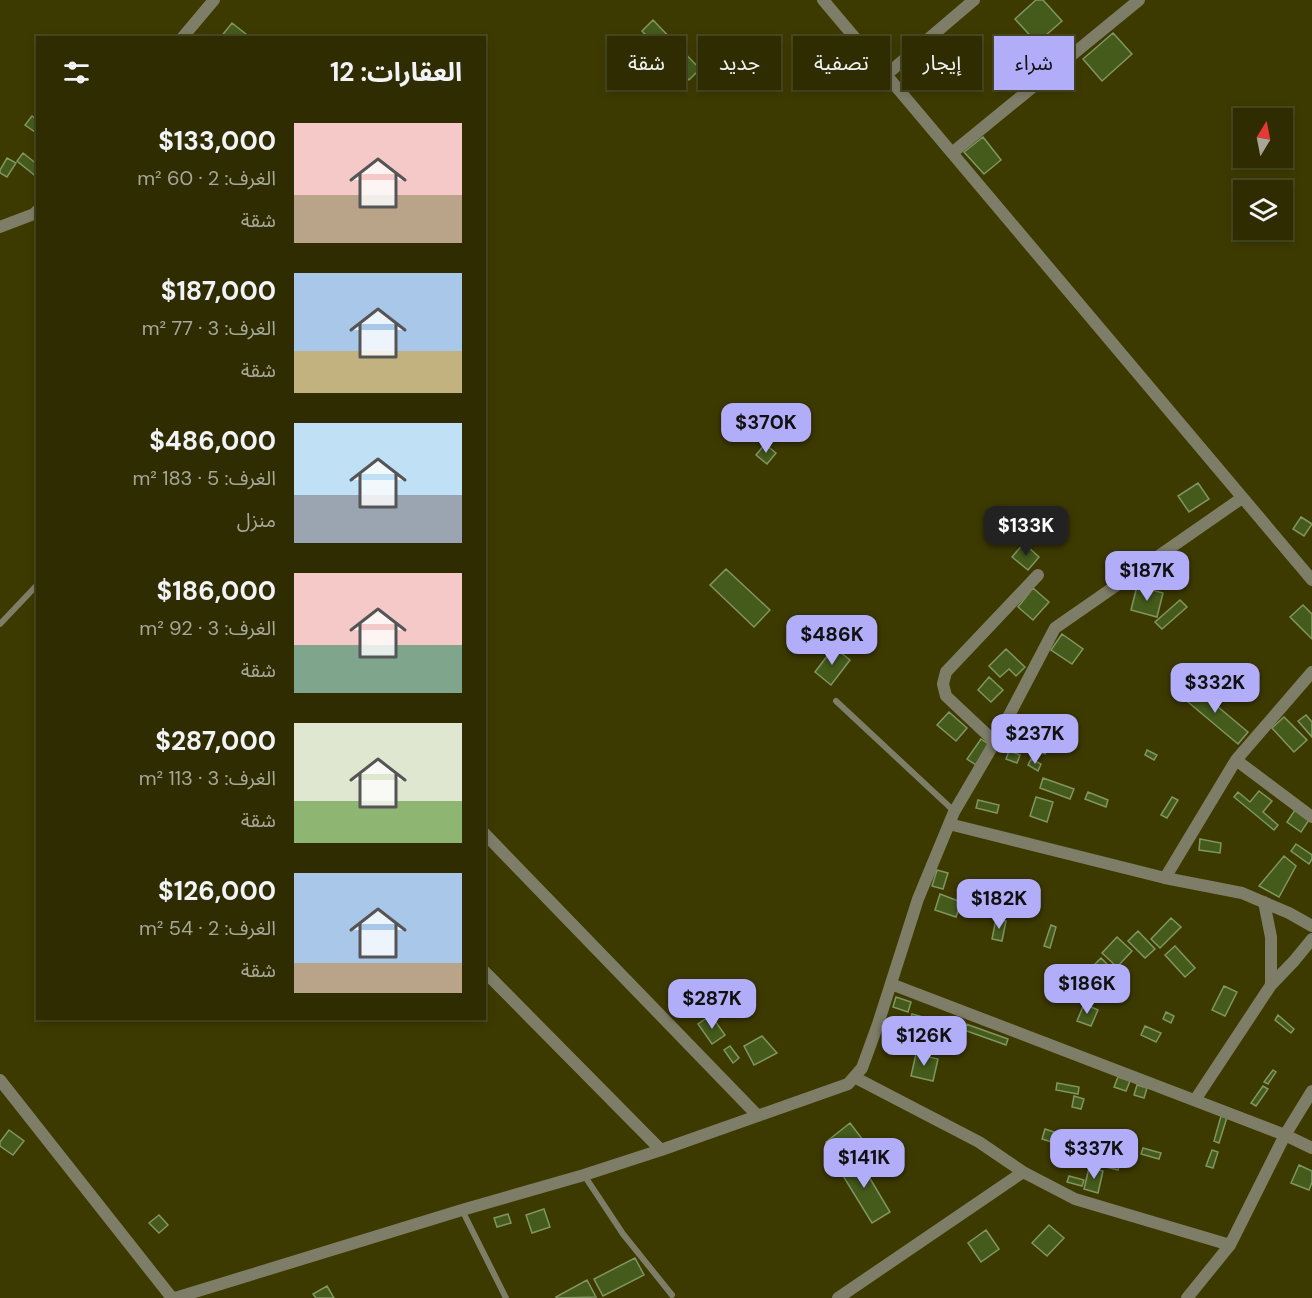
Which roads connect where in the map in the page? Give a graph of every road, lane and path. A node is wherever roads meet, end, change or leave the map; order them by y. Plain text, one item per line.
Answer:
1 (214, 0) edge
2 (823, 0) edge
3 (974, 0) edge
4 (1139, 0) edge
5 (184, 36) edge
6 (853, 36) edge
7 (890, 72) edge
8 (890, 80) edge
9 (951, 153) junction
10 (36, 212) edge
11 (0, 227) edge
12 (1242, 498) junction
13 (1038, 575) dead end
14 (1312, 580) edge
15 (36, 586) edge
16 (0, 624) edge
17 (1312, 672) edge
18 (836, 702) dead end
19 (995, 742) junction
20 (1236, 760) junction
21 (954, 812) junction
22 (1312, 817) edge
23 (949, 824) junction
24 (486, 835) edge
25 (1165, 878) junction
26 (1264, 902) junction
27 (1312, 926) edge
28 (1312, 939) edge
29 (486, 973) edge
30 (891, 984) junction
31 (1271, 985) junction
32 (854, 1077) junction
33 (0, 1080) edge
34 (1312, 1090) edge
35 (1195, 1100) junction
36 (758, 1116) junction
37 (1285, 1135) junction
38 (1312, 1148) edge
39 (661, 1150) junction
40 (1023, 1172) junction
41 (584, 1175) junction
42 (462, 1210) junction
43 (1230, 1245) junction
44 (672, 1296) dead end
45 (174, 1298) edge
46 (506, 1298) edge
47 (838, 1298) edge
48 (1187, 1298) edge

1 - 5 street
2 - 6 street
3 - 7 street
4 - 9 street
8 - 9 street
9 - 12 street
10 - 11 street
12 - 14 street
12 - 19 street
13 - 19 street
15 - 16 lane
17 - 20 street
18 - 21 lane
19 - 21 street
20 - 22 street
20 - 25 street
21 - 23 street
23 - 25 street
23 - 30 street
24 - 36 street
25 - 26 street
26 - 27 street
26 - 31 street
28 - 31 street
29 - 39 street
30 - 32 street
30 - 35 street
31 - 35 street
32 - 36 street
32 - 40 street
33 - 45 street
34 - 37 street
35 - 37 street
36 - 39 street
37 - 38 street
37 - 43 street
39 - 41 street
40 - 43 street
40 - 47 street
41 - 42 street
41 - 44 lane
42 - 45 street
42 - 46 lane
43 - 48 street

